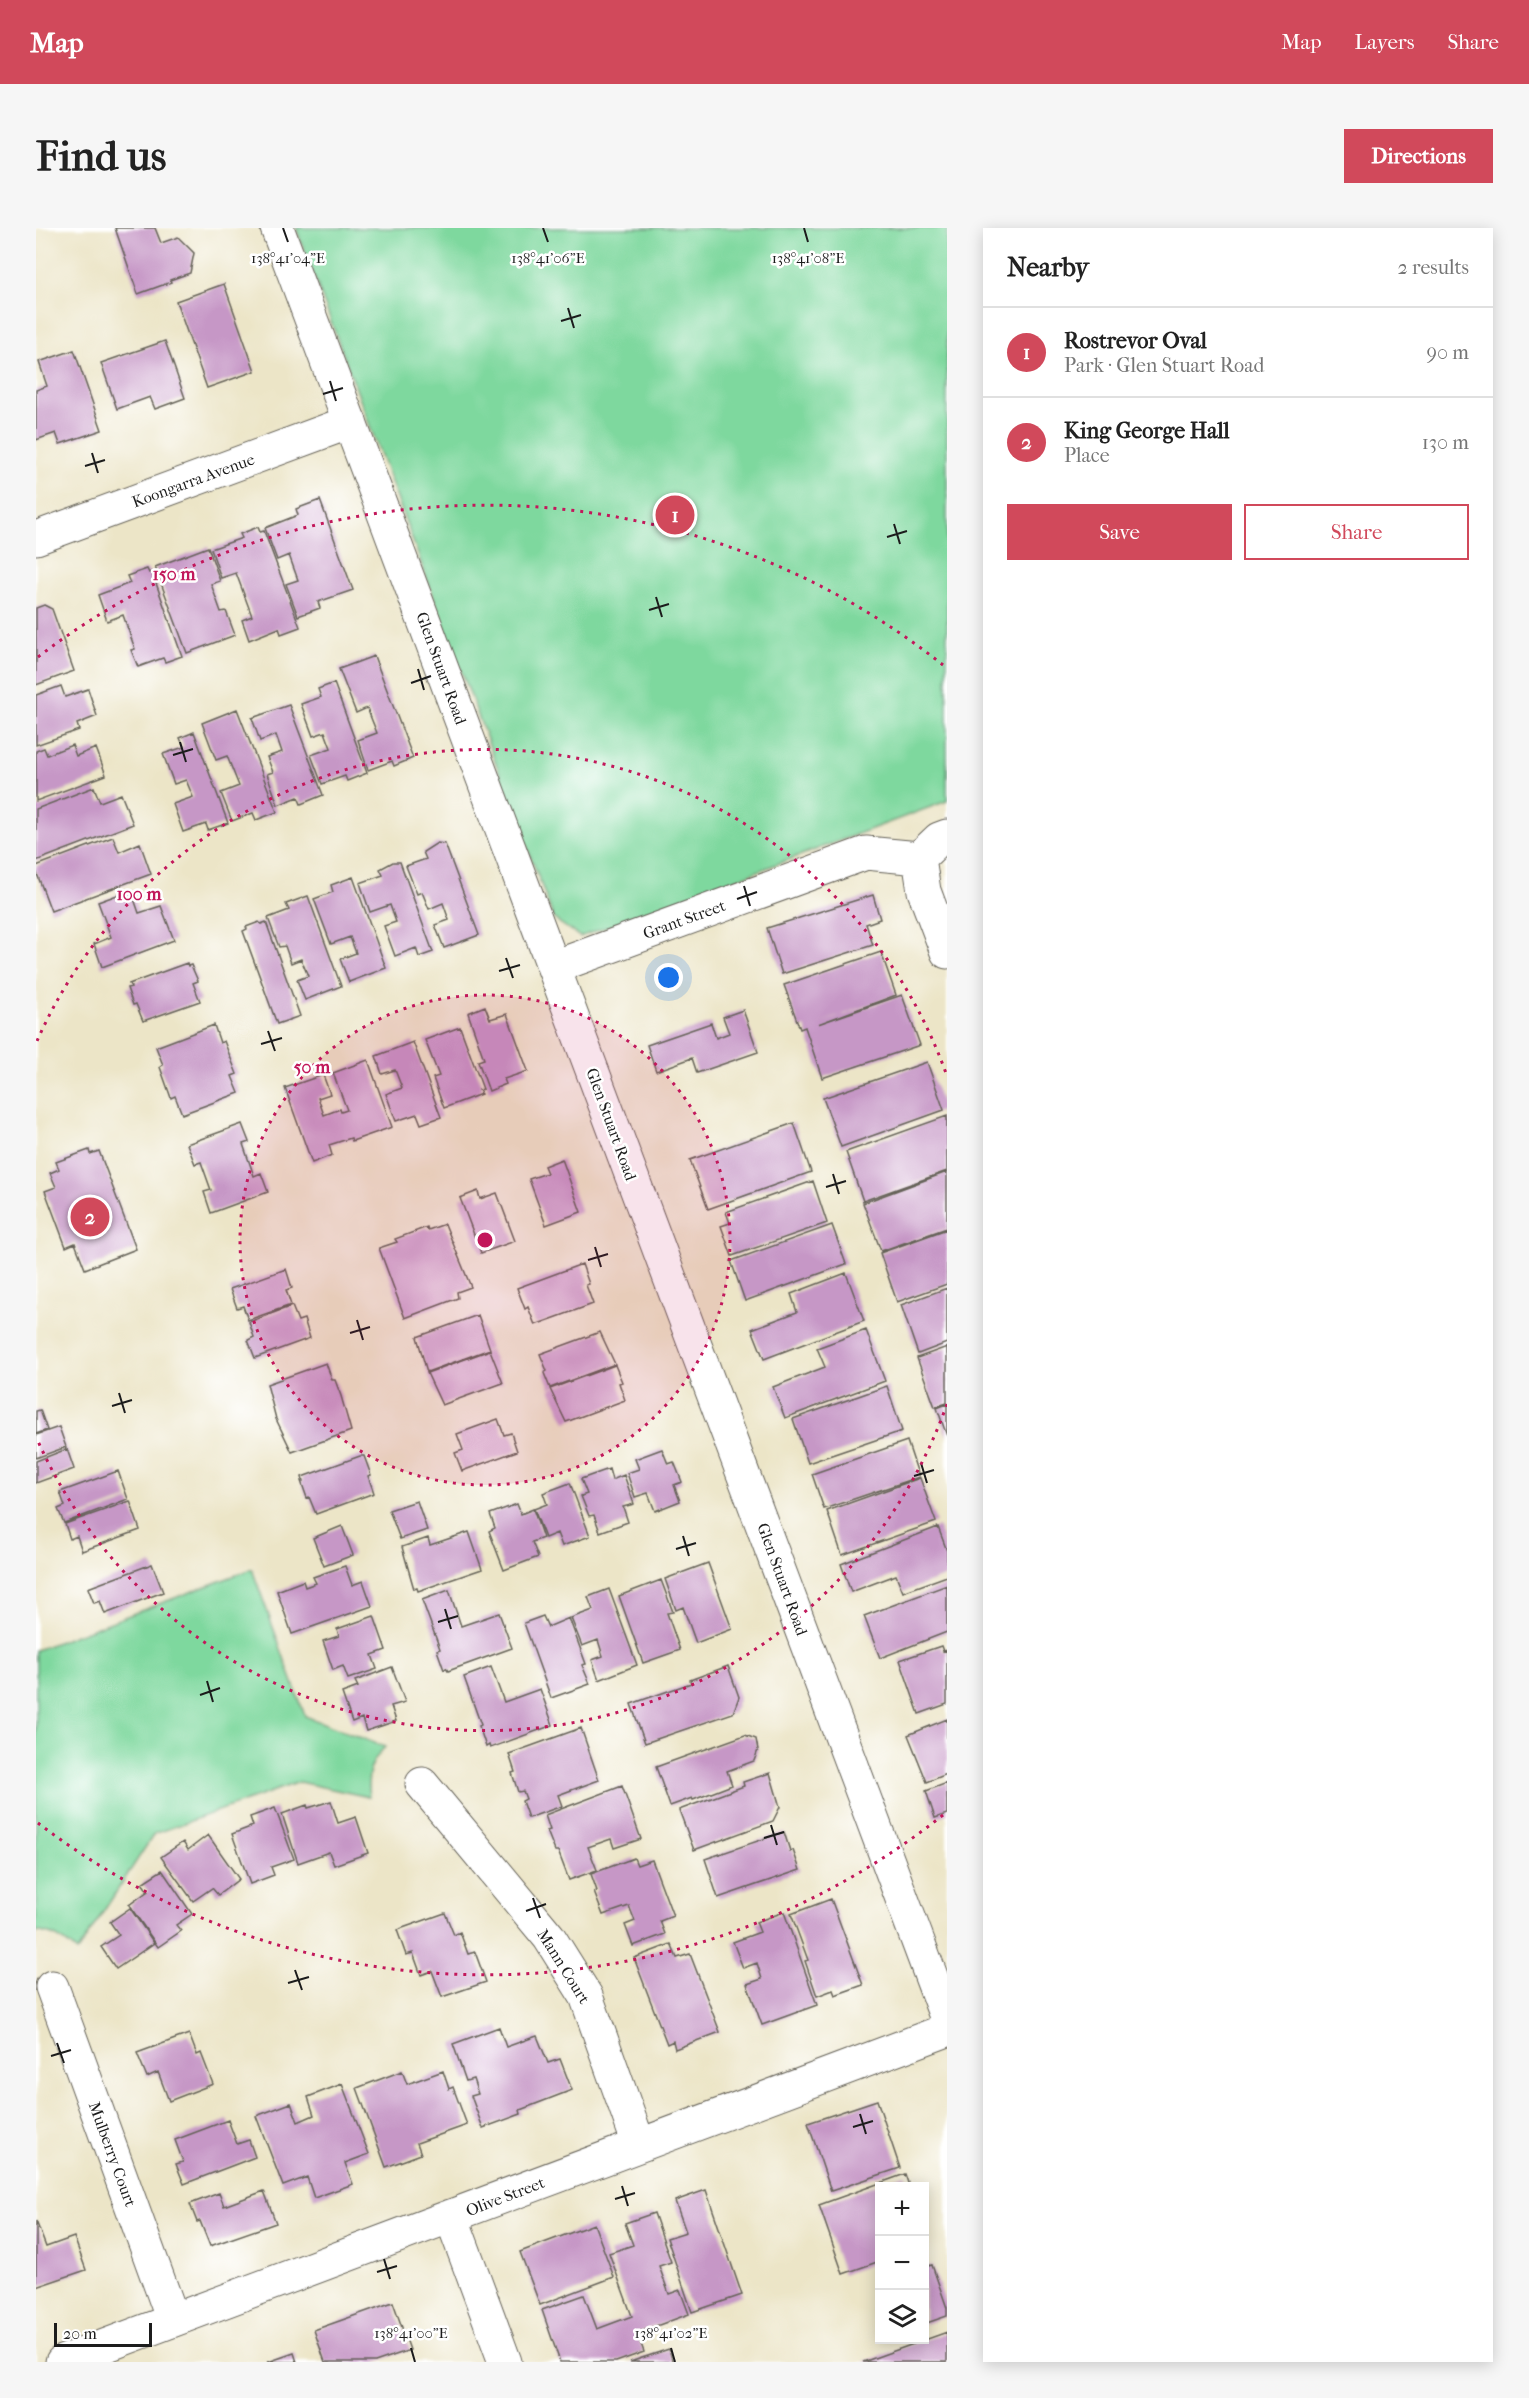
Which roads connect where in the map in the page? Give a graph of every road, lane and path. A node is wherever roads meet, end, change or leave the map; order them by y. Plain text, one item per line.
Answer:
1 (278, 228) edge
2 (350, 422) junction
3 (36, 538) edge
4 (947, 836) edge
5 (919, 858) junction
6 (947, 952) edge
7 (554, 967) junction
8 (422, 1784) dead end
9 (52, 1987) dead end
10 (947, 2019) edge
11 (947, 2030) edge
12 (639, 2145) junction
13 (451, 2216) junction
14 (173, 2320) junction
15 (62, 2362) edge
16 (505, 2362) edge

1 - 2 street, Glen Stuart Road
2 - 3 street, Koongarra Avenue
2 - 7 street, Glen Stuart Road
4 - 5 street
5 - 6 street
5 - 7 street, Grant Street
7 - 10 street, Glen Stuart Road
8 - 12 street, Mann Court
9 - 14 street, Mulberry Court
11 - 12 street, Olive Street
12 - 13 street, Olive Street
13 - 14 street, Olive Street
13 - 16 street
14 - 15 street, Olive Street

